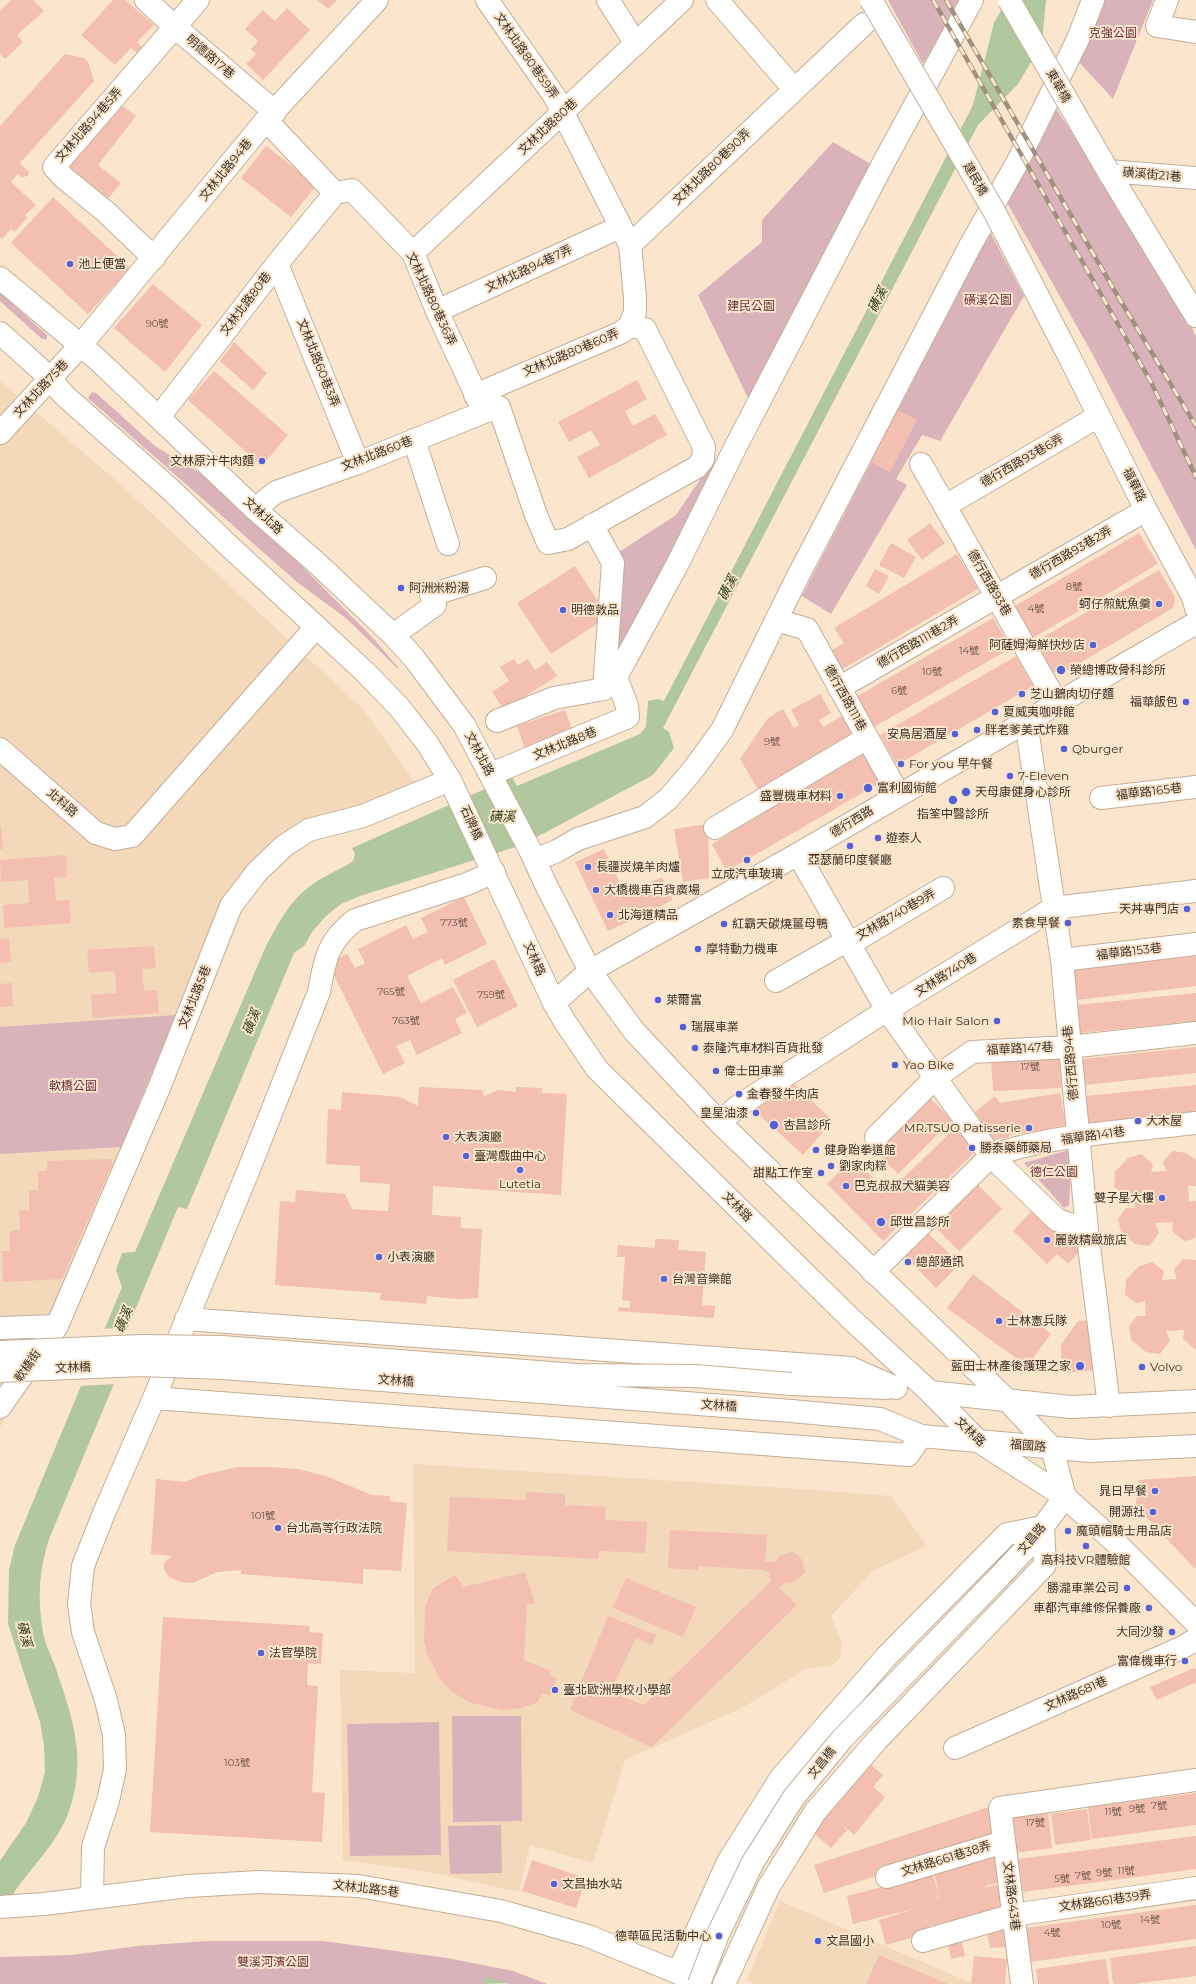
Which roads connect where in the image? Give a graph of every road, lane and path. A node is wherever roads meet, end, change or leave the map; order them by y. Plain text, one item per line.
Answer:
1 (146, 0) edge
2 (198, 0) edge
3 (377, 0) edge
4 (487, 0) edge
5 (608, 0) edge
6 (682, 0) edge
7 (718, 0) edge
8 (871, 0) edge
9 (972, 0) edge
10 (1009, 0) edge
11 (1093, 0) edge
12 (1167, 0) edge
13 (864, 24) dead end
14 (174, 27) junction
15 (1196, 32) edge
16 (636, 44) junction
17 (794, 89) junction
18 (562, 113) junction
19 (271, 116) junction
20 (1108, 171) junction
21 (1196, 178) edge
22 (335, 194) junction
23 (625, 236) junction
24 (413, 253) junction
25 (154, 258) junction
26 (277, 264) junction
27 (0, 278) edge
28 (437, 311) junction
29 (1196, 316) edge
30 (630, 326) junction
31 (0, 333) edge
32 (81, 345) junction
33 (1072, 362) joint
34 (50, 380) junction
35 (480, 403) junction
36 (1099, 416) junction
37 (159, 417) junction
38 (0, 433) edge
39 (414, 440) junction
40 (358, 463) junction
41 (921, 464) dead end
42 (944, 506) junction
43 (255, 509) junction
44 (1146, 510) junction
45 (592, 525) junction
46 (448, 544) dead end
47 (485, 578) dead end
48 (996, 596) junction
49 (1196, 608) edge
50 (776, 620) junction
51 (1196, 623) edge
52 (316, 627) junction
53 (393, 635) junction
54 (839, 688) junction
55 (1057, 702) junction
56 (497, 722) dead end
57 (1026, 722) junction
58 (867, 738) junction
59 (0, 749) edge
60 (492, 778) junction
61 (453, 786) junction
62 (1196, 787) edge
63 (899, 795) junction
64 (1101, 798) dead end
65 (715, 828) dead end
66 (532, 854) junction
67 (798, 854) junction
68 (490, 863) junction
69 (943, 888) dead end
70 (1196, 891) edge
71 (1054, 908) junction
72 (848, 940) junction
73 (1196, 944) edge
74 (1062, 960) junction
75 (590, 971) junction
76 (776, 981) dead end
77 (554, 1003) junction
78 (887, 1010) junction
79 (1196, 1033) edge
80 (1069, 1047) junction
81 (936, 1077) junction
82 (720, 1123) junction
83 (1196, 1124) edge
84 (876, 1137) dead end
85 (1078, 1137) junction
86 (991, 1156) junction
87 (1087, 1230) junction
88 (873, 1272) junction
89 (186, 1319) junction
90 (57, 1326) junction
91 (0, 1328) edge
92 (0, 1352) edge
93 (0, 1371) edge
94 (896, 1388) junction
95 (930, 1392) junction
96 (154, 1398) junction
97 (1007, 1400) junction
98 (2, 1401) edge
99 (1196, 1401) edge
100 (1109, 1406) junction
101 (791, 1411) joint
102 (921, 1436) junction
103 (978, 1442) junction
104 (1196, 1446) edge
105 (1052, 1448) junction
106 (1065, 1496) junction
107 (1043, 1527) junction
108 (997, 1579) joint
109 (1196, 1623) edge
110 (1196, 1639) edge
111 (955, 1748) dead end
112 (1196, 1780) edge
113 (1004, 1842) junction
114 (887, 1877) dead end
115 (1196, 1888) edge
116 (92, 1897) junction
117 (0, 1906) edge
118 (1013, 1915) junction
119 (923, 1941) dead end
120 (678, 1973) junction
121 (699, 1984) edge
122 (703, 1984) edge
123 (724, 1984) edge
124 (1022, 1984) edge

1 - 14 street, 明德路17巷
2 - 14 street, 文林北路94巷5弄
3 - 19 street, 文林北路94巷
4 - 18 street, 文林北路80巷59弄
5 - 16 street
6 - 16 street, 文林北路80巷
7 - 17 street
8 - 33 street, 建民橋, bridge
9 - 60 street, 文林北路8巷
10 - 20 street, 東華橋, bridge
11 - 50 street
12 - 15 street
13 - 17 street, 文林北路80巷90弄
14 - 19 street, 明德路17巷
14 - 25 street, 文林北路94巷5弄
16 - 18 street, 文林北路80巷
17 - 23 street, 文林北路80巷90弄
18 - 23 street, 文林北路80巷60弄
18 - 24 street, 文林北路80巷
19 - 22 street, 明德路17巷
19 - 25 street, 文林北路94巷
20 - 21 street, 磺溪街21巷
20 - 29 street
22 - 24 street, 文林北路80巷36弄
22 - 26 street, 文林北路80巷
23 - 28 street, 文林北路94巷7弄
23 - 30 street, 文林北路80巷60弄
24 - 28 street, 文林北路80巷36弄
25 - 32 street, 文林北路94巷
26 - 37 street, 文林北路80巷
26 - 40 street, 文林北路60巷3弄
27 - 32 street, 文林北路
28 - 35 street, 文林北路80巷36弄
30 - 35 street, 文林北路80巷60弄
30 - 45 street
31 - 34 street
32 - 34 street, 文林北路75巷
32 - 37 street, 文林北路
33 - 36 street, 福華路
34 - 38 street, 文林北路75巷
34 - 52 street
35 - 39 street, 文林北路60巷
35 - 45 street
36 - 42 street, 德行西路93巷6弄
36 - 44 street, 福華路
37 - 43 street, 文林北路
39 - 40 street, 文林北路60巷
39 - 46 street
40 - 43 street, 文林北路60巷
41 - 42 street, 德行西路93巷
42 - 48 street, 德行西路93巷
43 - 53 street, 文林北路
44 - 48 street, 德行西路93巷2弄
44 - 49 street, 福華路
45 - 56 street
47 - 53 street
48 - 54 street, 德行西路111巷2弄
48 - 55 street, 德行西路93巷
50 - 54 street, 德行西路111巷
50 - 66 street
51 - 55 street, 德行西路
52 - 59 street, 北科路
52 - 61 street
53 - 60 street, 文林北路
54 - 58 street, 德行西路111巷
55 - 57 street, 德行西路
57 - 63 street, 德行西路
57 - 71 street, 德行西路94巷
58 - 63 street, 德行西路111巷
58 - 65 street
60 - 66 street
61 - 68 street, 石牌橋
61 - 90 street, 文林北路5巷
62 - 64 street, 福華路165巷
63 - 67 street, 德行西路
66 - 75 street
67 - 72 street, 文林路740巷9弄
67 - 75 street, 德行西路
68 - 77 street, 文林路
68 - 89 street
69 - 72 street, 文林路740巷9弄
70 - 71 street, 文林路740巷
71 - 74 street, 德行西路94巷
71 - 78 street, 文林路740巷
72 - 76 street, 文林路740巷9弄
72 - 78 street, 文林路740巷9弄
73 - 74 street, 福華路153巷
74 - 80 street, 德行西路94巷
75 - 77 street, 德行西路
75 - 82 street
77 - 95 street, 文林路
78 - 81 street, 文林路740巷9弄
78 - 82 street, 文林路740巷
79 - 80 street, 福華路147巷
80 - 81 street, 福華路147巷
80 - 85 street, 德行西路94巷
81 - 84 street, 福華路147巷
81 - 86 street, 文林路740巷9弄
82 - 88 street
83 - 85 street, 福華路141巷
85 - 86 street, 福華路141巷
85 - 87 street, 德行西路94巷
86 - 87 street, 文林路740巷9弄
86 - 88 street
87 - 100 street, 德行西路94巷
88 - 97 street
89 - 94 street
89 - 96 street
90 - 91 street
90 - 98 street, 軟橋街
92 - 94 street, 文林橋, bridge
93 - 101 street, 文林橋, bridge
94 - 95 street
95 - 97 street
95 - 103 street, 文林路
96 - 102 street
96 - 116 street
97 - 100 street
97 - 105 street
99 - 100 street
101 - 102 street, 福國路
102 - 103 street, 福國路
103 - 105 street, 福國路
103 - 106 street, 文林路
104 - 105 street, 福國路
105 - 106 street
106 - 107 street, 文昌路
106 - 109 street, 文林路
107 - 108 street, 文昌路
107 - 120 street
107 - 123 street
108 - 121 street, 文昌橋, bridge
110 - 111 street, 文林路681巷
112 - 113 street, 文林路643巷
113 - 114 street, 文林路661巷38弄
113 - 118 street, 文林路643巷
115 - 118 street, 文林路661巷39弄
116 - 117 street, 文林北路5巷
116 - 120 street, 文林北路5巷
118 - 119 street, 文林路661巷39弄
118 - 124 street, 文林路643巷
120 - 122 street, 文林北路5巷

